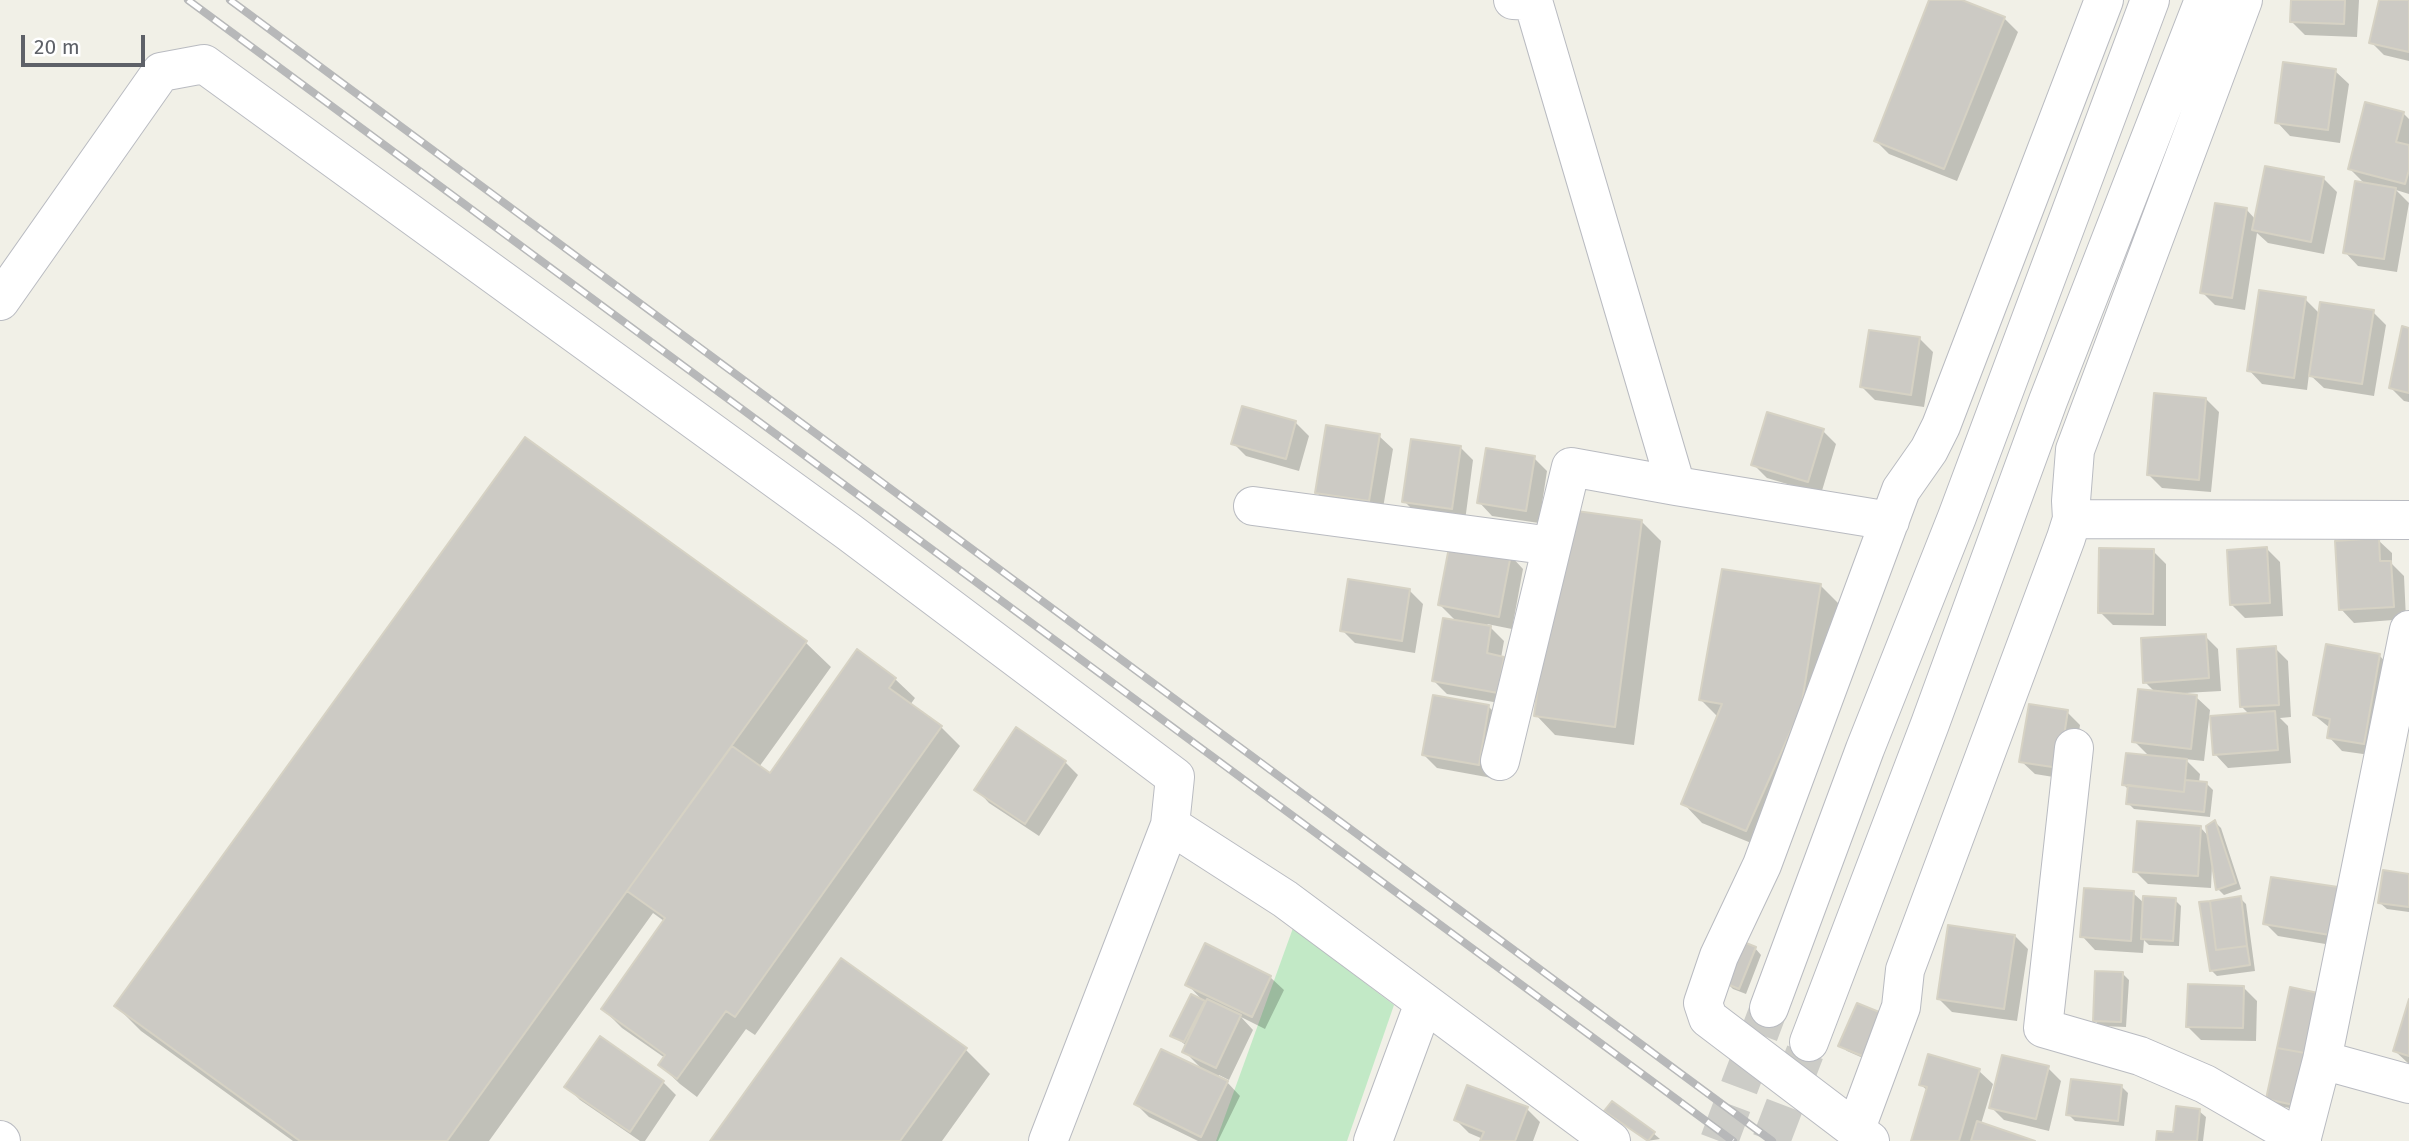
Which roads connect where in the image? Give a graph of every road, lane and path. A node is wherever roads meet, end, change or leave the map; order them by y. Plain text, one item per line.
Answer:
1 (1513, 0) edge
2 (2104, 0) edge
3 (2150, 0) edge
4 (2204, 0) edge
5 (2243, 0) edge
6 (0, 301) edge
7 (1676, 486) junction
8 (1253, 506) dead end
9 (2071, 519) junction
10 (2409, 520) edge
11 (1890, 521) junction
12 (1552, 546) junction
13 (2409, 630) edge
14 (2074, 748) dead end
15 (1500, 761) dead end
16 (1170, 825) junction
17 (1424, 1003) junction
18 (1769, 1007) tunnel mouth
19 (1809, 1042) tunnel mouth
20 (2322, 1060) junction
21 (2409, 1084) edge
22 (1863, 1136) edge
23 (1048, 1141) edge
24 (1373, 1141) edge
25 (1612, 1141) edge
26 (2302, 1141) edge

1 - 7 street
2 - 11 street
3 - 18 street
4 - 19 street
5 - 9 street
6 - 16 street
7 - 11 street
7 - 12 street
8 - 12 street
9 - 10 street
9 - 22 street
11 - 22 street
12 - 15 street
13 - 20 street
14 - 26 street
16 - 17 street
16 - 23 street
17 - 24 street
17 - 25 street
20 - 21 street
20 - 26 street

